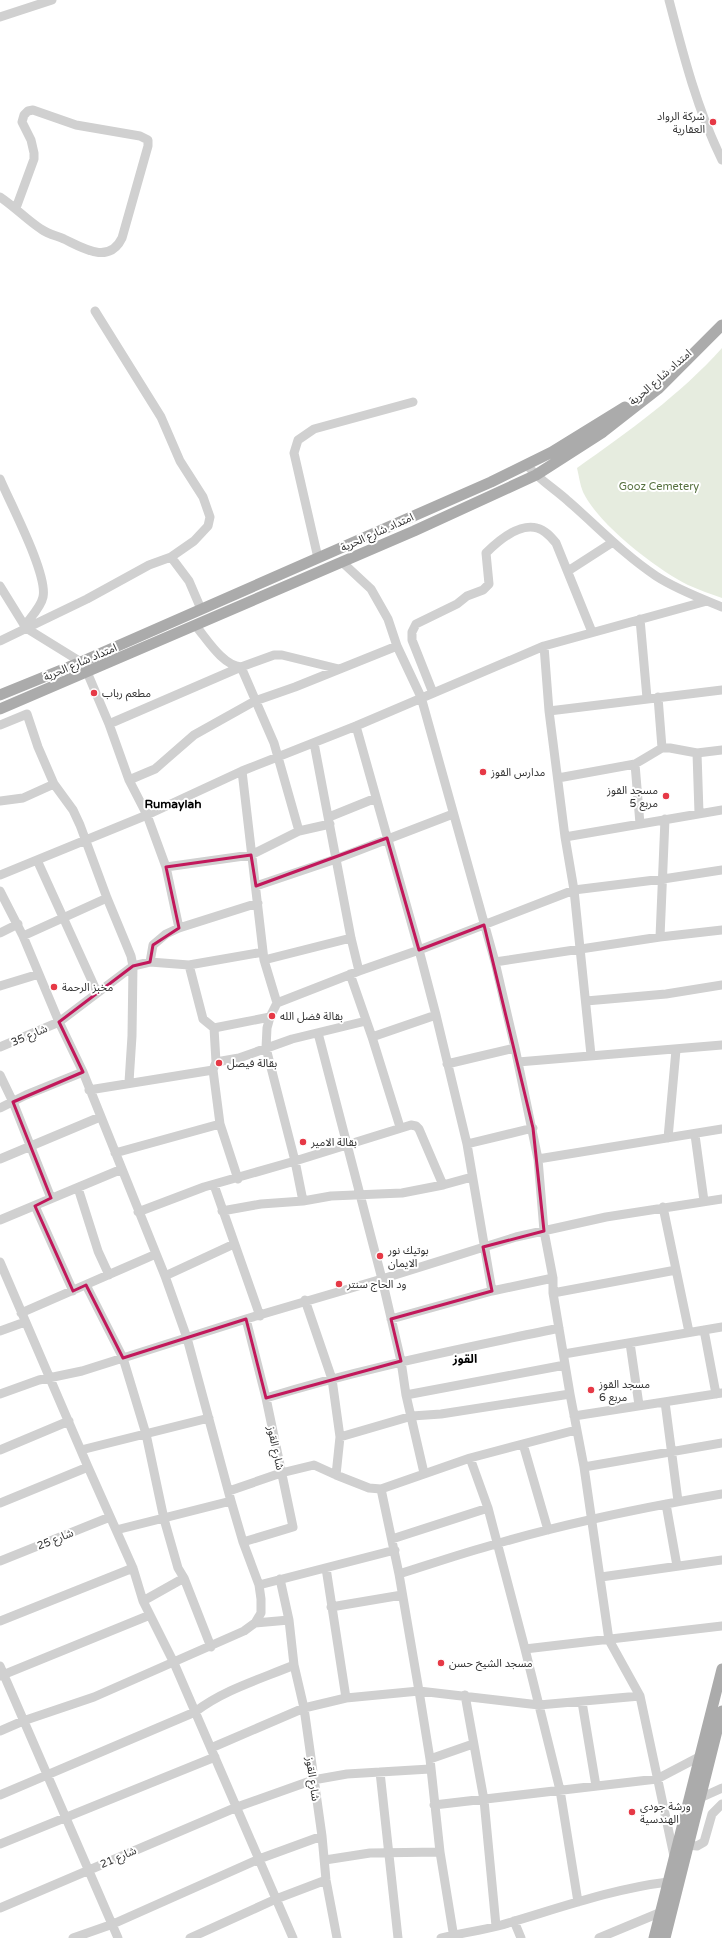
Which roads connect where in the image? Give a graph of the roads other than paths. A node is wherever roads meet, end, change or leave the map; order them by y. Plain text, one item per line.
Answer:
1 (52, 0) edge
2 (668, 0) edge
3 (0, 17) edge
4 (722, 160) edge
5 (0, 197) edge
6 (16, 208) junction
7 (95, 311) dead end
8 (722, 316) edge
9 (722, 325) edge
10 (413, 402) dead end
11 (527, 465) junction
12 (536, 475) junction
13 (0, 479) edge
14 (2, 492) edge
15 (613, 542) junction
16 (171, 557) junction
17 (318, 558) junction
18 (342, 562) junction
19 (568, 571) junction
20 (0, 586) edge
21 (706, 601) junction
22 (722, 607) edge
23 (201, 609) junction
24 (640, 619) junction
25 (195, 625) junction
26 (25, 627) junction
27 (592, 632) junction
28 (0, 641) edge
29 (397, 646) junction
30 (544, 646) junction
31 (81, 662) junction
32 (241, 667) junction
33 (339, 670) junction
34 (87, 672) junction
35 (722, 690) edge
36 (433, 693) junction
37 (0, 695) edge
38 (421, 697) junction
39 (658, 697) junction
40 (648, 698) junction
41 (25, 699) junction
42 (255, 701) junction
43 (0, 709) edge
44 (549, 711) junction
45 (27, 714) junction
46 (109, 724) junction
47 (0, 725) edge
48 (356, 726) junction
49 (314, 743) junction
50 (662, 748) junction
51 (722, 750) edge
52 (698, 753) junction
53 (278, 757) junction
54 (635, 764) junction
55 (242, 771) junction
56 (558, 778) junction
57 (129, 780) junction
58 (54, 784) junction
59 (376, 798) junction
60 (0, 801) edge
61 (722, 810) edge
62 (453, 814) junction
63 (699, 814) junction
64 (147, 815) junction
65 (665, 819) junction
66 (330, 821) junction
67 (640, 824) junction
68 (299, 831) junction
69 (565, 837) junction
70 (387, 838) junction
71 (85, 841) junction
72 (251, 855) junction
73 (336, 859) junction
74 (37, 860) junction
75 (166, 867) junction
76 (722, 870) edge
77 (0, 874) edge
78 (663, 879) junction
79 (256, 886) junction
80 (574, 890) junction
81 (0, 891) edge
82 (107, 898) junction
83 (258, 903) junction
84 (65, 918) junction
85 (18, 924) junction
86 (484, 925) junction
87 (179, 928) junction
88 (722, 930) edge
89 (0, 933) edge
90 (23, 936) junction
91 (660, 937) junction
92 (352, 938) junction
93 (580, 948) junction
94 (419, 950) junction
95 (264, 956) junction
96 (150, 962) junction
97 (495, 962) junction
98 (189, 965) junction
99 (133, 966) junction
100 (359, 971) junction
101 (39, 974) junction
102 (350, 974) junction
103 (722, 985) edge
104 (0, 986) edge
105 (97, 992) junction
106 (586, 1001) junction
107 (277, 1003) junction
108 (436, 1015) junction
109 (270, 1017) junction
110 (366, 1021) junction
111 (59, 1022) junction
112 (214, 1028) junction
113 (318, 1033) junction
114 (372, 1037) junction
115 (722, 1045) edge
116 (0, 1047) edge
117 (266, 1048) junction
118 (515, 1048) junction
119 (676, 1050) junction
120 (591, 1055) junction
121 (518, 1062) junction
122 (447, 1064) junction
123 (215, 1066) junction
124 (82, 1072) junction
125 (0, 1075) edge
126 (128, 1082) junction
127 (89, 1090) junction
128 (13, 1102) junction
129 (0, 1108) edge
130 (100, 1117) junction
131 (220, 1124) junction
132 (400, 1127) junction
133 (533, 1128) junction
134 (722, 1129) edge
135 (694, 1135) junction
136 (668, 1138) junction
137 (348, 1143) junction
138 (467, 1144) junction
139 (31, 1146) junction
140 (115, 1153) junction
141 (0, 1159) edge
142 (538, 1159) junction
143 (295, 1162) junction
144 (122, 1169) junction
145 (472, 1177) junction
146 (238, 1179) junction
147 (214, 1185) junction
148 (443, 1185) junction
149 (78, 1188) junction
150 (360, 1195) junction
151 (51, 1198) junction
152 (722, 1199) edge
153 (303, 1201) junction
154 (704, 1201) junction
155 (35, 1206) junction
156 (662, 1207) junction
157 (222, 1211) junction
158 (138, 1212) junction
159 (0, 1220) edge
160 (544, 1231) junction
161 (234, 1244) junction
162 (483, 1247) junction
163 (156, 1254) junction
164 (0, 1262) edge
165 (676, 1270) junction
166 (108, 1275) junction
167 (165, 1276) junction
168 (3, 1277) edge
169 (553, 1278) junction
170 (382, 1279) junction
171 (86, 1285) junction
172 (73, 1291) junction
173 (492, 1291) junction
174 (553, 1293) junction
175 (305, 1300) junction
176 (260, 1316) junction
177 (23, 1317) junction
178 (246, 1318) junction
179 (391, 1319) junction
180 (722, 1327) edge
181 (559, 1328) junction
182 (704, 1330) junction
183 (0, 1331) edge
184 (689, 1332) junction
185 (187, 1338) junction
186 (630, 1343) junction
187 (564, 1354) junction
188 (123, 1358) junction
189 (401, 1361) junction
190 (565, 1365) junction
191 (50, 1378) junction
192 (332, 1379) junction
193 (0, 1394) edge
194 (570, 1394) junction
195 (719, 1394) edge
196 (406, 1395) junction
197 (266, 1398) junction
198 (665, 1402) junction
199 (639, 1405) junction
200 (412, 1416) junction
201 (574, 1416) junction
202 (209, 1418) junction
203 (69, 1421) junction
204 (576, 1430) junction
205 (146, 1434) junction
206 (340, 1437) junction
207 (523, 1444) junction
208 (722, 1444) edge
209 (0, 1450) edge
210 (81, 1450) junction
211 (672, 1451) junction
212 (470, 1458) junction
213 (88, 1467) junction
214 (584, 1467) junction
215 (281, 1473) junction
216 (424, 1473) junction
217 (336, 1475) junction
218 (381, 1489) junction
219 (229, 1491) junction
220 (722, 1494) edge
221 (231, 1501) junction
222 (678, 1501) junction
223 (0, 1503) edge
224 (666, 1504) junction
225 (488, 1508) junction
226 (110, 1516) junction
227 (164, 1519) junction
228 (592, 1519) junction
229 (116, 1530) junction
230 (548, 1530) junction
231 (392, 1539) junction
232 (243, 1542) junction
233 (496, 1544) junction
234 (395, 1550) junction
235 (722, 1560) edge
236 (0, 1561) edge
237 (677, 1566) junction
238 (133, 1568) junction
239 (326, 1568) junction
240 (400, 1574) junction
241 (601, 1577) junction
242 (184, 1578) junction
243 (280, 1579) junction
244 (259, 1585) junction
245 (402, 1595) junction
246 (143, 1601) junction
247 (331, 1607) junction
248 (150, 1615) junction
249 (289, 1620) junction
250 (0, 1621) edge
251 (256, 1623) junction
252 (722, 1626) edge
253 (609, 1640) junction
254 (211, 1647) junction
255 (525, 1649) junction
256 (174, 1663) junction
257 (294, 1665) junction
258 (722, 1669) edge
259 (1, 1672) edge
260 (419, 1691) junction
261 (465, 1695) junction
262 (640, 1696) junction
263 (346, 1698) junction
264 (582, 1702) junction
265 (538, 1705) junction
266 (304, 1708) junction
267 (722, 1711) edge
268 (195, 1712) junction
269 (23, 1721) junction
270 (0, 1731) edge
271 (473, 1744) junction
272 (211, 1748) junction
273 (215, 1757) junction
274 (699, 1757) junction
275 (430, 1759) junction
276 (430, 1769) junction
277 (380, 1772) junction
278 (48, 1776) junction
279 (657, 1779) junction
280 (313, 1780) junction
281 (596, 1786) junction
282 (722, 1788) edge
283 (560, 1790) junction
284 (0, 1795) edge
285 (700, 1798) junction
286 (484, 1800) junction
287 (722, 1804) edge
288 (434, 1805) junction
289 (237, 1807) junction
290 (64, 1817) junction
291 (322, 1836) junction
292 (0, 1844) edge
293 (688, 1845) junction
294 (440, 1852) junction
295 (390, 1854) junction
296 (674, 1856) junction
297 (259, 1859) junction
298 (325, 1860) junction
299 (89, 1870) junction
300 (326, 1880) junction
301 (668, 1882) junction
302 (276, 1899) junction
303 (578, 1902) junction
304 (0, 1908) edge
305 (659, 1913) junction
306 (514, 1921) junction
307 (113, 1924) junction
308 (496, 1926) junction
309 (454, 1936) edge
310 (73, 1938) edge
311 (118, 1938) edge
312 (190, 1938) edge
313 (293, 1938) edge
314 (336, 1938) edge
315 (398, 1938) edge
316 (441, 1938) edge
317 (521, 1938) edge
318 (599, 1938) edge
319 (654, 1938) edge
320 (665, 1938) edge

1 - 3 street
2 - 4 street
5 - 6 street
6 - 6 street
7 - 16 street
8 - 11 main road, امتداد شارع الحرية
9 - 12 main road, امتداد شارع الحرية
10 - 17 street
11 - 12 street
11 - 17 main road, امتداد شارع الحرية
12 - 15 street
12 - 18 main road, امتداد شارع الحرية
13 - 14 street
14 - 26 street
15 - 19 street
15 - 21 street
16 - 23 street
16 - 26 street
17 - 23 main road, امتداد شارع الحرية
18 - 25 main road, امتداد شارع الحرية
18 - 29 street
19 - 27 street
19 - 36 street
20 - 26 street
21 - 22 street
21 - 24 street
23 - 31 main road, امتداد شارع الحرية
24 - 27 street
24 - 40 street
25 - 32 street
25 - 34 main road, امتداد شارع الحرية
26 - 28 street
26 - 31 street
27 - 30 street
29 - 33 street
29 - 38 street
30 - 36 street
30 - 44 street
31 - 37 main road, امتداد شارع الحرية
32 - 33 street
32 - 42 street
32 - 46 street
33 - 42 street
34 - 41 main road, امتداد شارع الحرية
34 - 46 street
35 - 39 street
36 - 38 street
38 - 48 street
38 - 62 street
39 - 40 street
39 - 50 street
40 - 44 street
41 - 43 main road, امتداد شارع الحرية
41 - 45 street
42 - 53 street
42 - 57 street
44 - 56 street
45 - 47 street
45 - 58 street
46 - 57 street
48 - 49 street
48 - 59 street
49 - 53 street
49 - 66 street
50 - 52 street
50 - 54 street
51 - 52 street
52 - 63 street
53 - 55 street
53 - 68 street
54 - 56 street
54 - 67 street
55 - 64 street
55 - 72 street
56 - 69 street
57 - 64 street
58 - 60 street
58 - 71 street
59 - 66 street
59 - 70 street
61 - 63 street
62 - 70 street
62 - 86 street
63 - 65 street
64 - 71 street
64 - 75 street
65 - 67 street
65 - 78 street
66 - 68 street
66 - 73 street
67 - 69 street
68 - 72 street
69 - 80 street
70 - 73 street
70 - 94 street
71 - 74 street
71 - 82 street
72 - 75 street
72 - 79 street
73 - 79 street
73 - 92 street
74 - 77 street
74 - 84 street
75 - 87 street
76 - 78 street
78 - 80 street
78 - 91 street
79 - 83 street
80 - 86 street
80 - 93 street
81 - 85 street
82 - 84 street
82 - 99 street
83 - 87 street
83 - 95 street
84 - 90 street
84 - 105 street
85 - 89 street
85 - 90 street
86 - 94 street
86 - 97 street
87 - 96 street
88 - 91 street
90 - 101 street
91 - 93 street
92 - 95 street
92 - 100 street
93 - 97 street
93 - 106 street
94 - 100 street
94 - 108 street
95 - 98 street
95 - 107 street
96 - 98 street
96 - 99 street
97 - 118 street
98 - 112 street
99 - 105 street, شارع 35
99 - 126 street
100 - 102 street
101 - 104 street
101 - 111 street
102 - 107 street
102 - 110 street
103 - 106 street
105 - 111 street, شارع 35
106 - 120 street
107 - 109 street
108 - 114 street
108 - 122 street
109 - 112 street
109 - 117 street
110 - 113 street
110 - 114 street
111 - 116 street, شارع 35
111 - 124 street
112 - 123 street
113 - 117 street
113 - 137 street
114 - 132 street
115 - 119 street
117 - 123 street
117 - 143 street
118 - 121 street
118 - 122 street
119 - 120 street
119 - 136 street
120 - 121 street
121 - 133 street
122 - 138 street
123 - 126 street
123 - 131 street
124 - 127 street
124 - 128 street
125 - 128 street
126 - 127 street
127 - 130 street
128 - 129 street
128 - 139 street
130 - 139 street
130 - 140 street
131 - 140 street
131 - 146 street
132 - 137 street
132 - 148 street
133 - 138 street
133 - 142 street
134 - 135 street
135 - 136 street
135 - 154 street
136 - 142 street
137 - 143 street
137 - 150 street
138 - 145 street
139 - 141 street
139 - 151 street
140 - 144 street
142 - 160 street
143 - 146 street
143 - 153 street
144 - 149 street
144 - 158 street
145 - 148 street
145 - 162 street
146 - 147 street
147 - 157 street
147 - 158 street
148 - 150 street
149 - 151 street
149 - 166 street
150 - 153 street
150 - 170 street
151 - 155 street
152 - 154 street
153 - 157 street
154 - 156 street
155 - 159 street
155 - 172 street
156 - 160 street
156 - 165 street
157 - 161 street
158 - 163 street
160 - 162 street
160 - 169 street
161 - 167 street
161 - 176 street
162 - 170 street
162 - 173 street
163 - 166 street
163 - 167 street
164 - 168 street
165 - 174 street
165 - 184 street
166 - 171 street
167 - 185 street
168 - 177 street
169 - 173 street
169 - 174 street
170 - 175 street
170 - 179 street
171 - 172 street
171 - 188 street
172 - 177 street
173 - 179 street
174 - 181 street
175 - 176 street
175 - 192 street
176 - 178 street
177 - 183 street
177 - 191 street
178 - 185 street
178 - 197 street, شارع القوز
179 - 189 street
180 - 182 street
181 - 187 street
181 - 189 street
182 - 184 street
182 - 195 street
184 - 186 street
185 - 188 street
185 - 202 street
186 - 187 street
186 - 199 street
187 - 190 street
188 - 191 street
188 - 205 street
189 - 192 street
189 - 196 street
190 - 194 street
190 - 196 street
191 - 193 street
191 - 203 street
192 - 197 street
192 - 206 street
194 - 200 street
194 - 201 street
195 - 198 street
196 - 200 street
197 - 215 street, شارع القوز
198 - 199 street
198 - 211 street
199 - 201 street
200 - 206 street
200 - 216 street
201 - 204 street
202 - 205 street
202 - 219 street
203 - 209 street
203 - 210 street
204 - 207 street
204 - 214 street
205 - 210 street
205 - 227 street
206 - 217 street
207 - 212 street
207 - 230 street
208 - 211 street
210 - 213 street
211 - 214 street
211 - 222 street
212 - 216 street
212 - 225 street
213 - 223 street
213 - 226 street
214 - 228 street
215 - 217 street
215 - 219 street
215 - 232 street, شارع القوز
216 - 218 street
217 - 218 street
218 - 231 street
219 - 221 street
220 - 222 street
221 - 227 street
221 - 232 street
222 - 224 street
224 - 228 street
224 - 237 street
225 - 231 street
225 - 233 street
226 - 229 street
226 - 236 street, شارع 25
227 - 229 street
227 - 242 street
228 - 230 street
228 - 241 street
229 - 238 street
230 - 233 street
231 - 234 street
232 - 244 street
233 - 240 street
233 - 255 street
234 - 239 street
234 - 240 street
235 - 237 street
237 - 241 street
238 - 246 street
238 - 250 street
239 - 243 street
239 - 247 street
240 - 245 street
241 - 253 street
242 - 246 street
242 - 254 street
243 - 244 street
243 - 249 street, شارع القوز
244 - 251 street
245 - 247 street
245 - 260 street
246 - 248 street
247 - 263 street
248 - 256 street
248 - 259 street
249 - 251 street
249 - 257 street, شارع القوز
251 - 254 street
252 - 253 street
253 - 255 street
253 - 262 street
254 - 256 street
255 - 265 street
256 - 268 street
256 - 269 street
257 - 266 street, شارع القوز
257 - 268 street
258 - 274 main road
259 - 269 street
260 - 261 street
260 - 263 street
260 - 275 street
261 - 265 street
261 - 271 street
262 - 264 street
262 - 279 street
263 - 266 street
264 - 265 street
264 - 281 street
265 - 283 street
266 - 272 street
266 - 280 street, شارع القوز
267 - 285 main road
268 - 272 street
268 - 278 street
269 - 270 street
269 - 278 street
271 - 275 street
271 - 286 street
272 - 273 street
273 - 289 street
273 - 290 street
274 - 279 street
274 - 296 main road
275 - 276 street
276 - 277 street, شارع 21
276 - 288 street
277 - 280 street, شارع 21
277 - 295 street
278 - 284 street
278 - 290 street
279 - 281 street
279 - 296 street
280 - 289 street, شارع 21
280 - 291 street, شارع القوز
281 - 283 street
282 - 285 street
283 - 286 street
283 - 303 street
285 - 293 main road
286 - 288 street
286 - 308 street
287 - 293 street
288 - 294 street
289 - 297 street
289 - 299 street, شارع 21
290 - 292 street
290 - 299 street
291 - 297 street
291 - 298 street, شارع القوز
293 - 320 main road
294 - 295 street
294 - 309 street
295 - 298 street
295 - 315 street
296 - 301 main road
297 - 302 street
297 - 307 street
298 - 300 street, شارع القوز
299 - 304 street, شارع 21
299 - 307 street
300 - 302 street
300 - 314 street, شارع القوز
301 - 303 street
301 - 305 main road
302 - 312 street
302 - 313 street
303 - 306 street
305 - 318 street
305 - 319 main road
306 - 308 street
306 - 317 street
307 - 310 street
307 - 311 street
308 - 309 street
309 - 316 street

